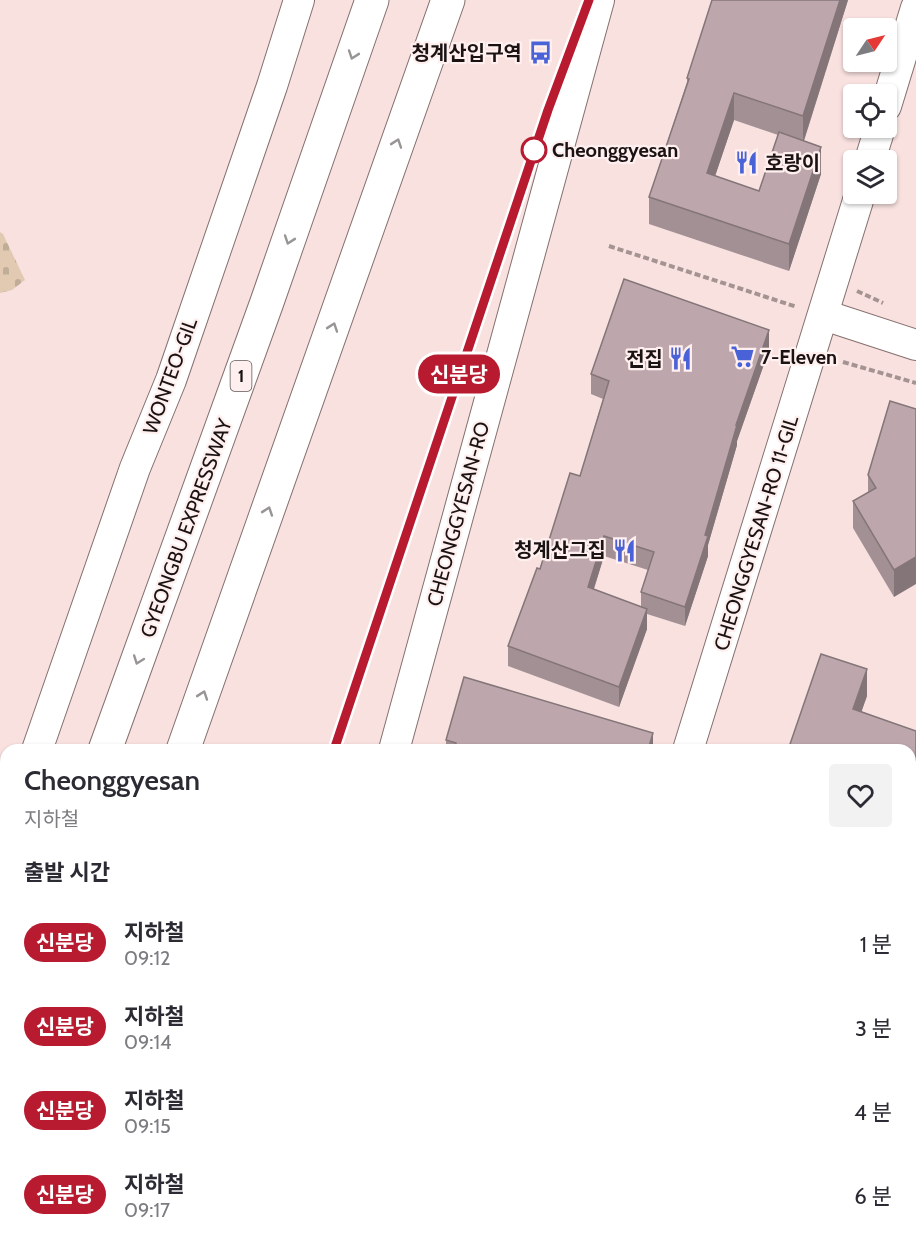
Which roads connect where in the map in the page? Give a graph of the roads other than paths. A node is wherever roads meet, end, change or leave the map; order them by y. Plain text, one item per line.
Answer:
1 (299, 0) edge
2 (372, 0) edge
3 (448, 0) edge
4 (599, 0) edge
5 (916, 8) edge
6 (893, 84) edge
7 (857, 204) edge
8 (824, 315) junction
9 (916, 345) edge
10 (39, 744) edge
11 (107, 744) edge
12 (185, 744) edge
13 (396, 744) edge
14 (690, 744) edge

1 - 10 street, WONTEO-GIL
2 -> 11 highway, GYEONGBU EXPRESSWAY / 1
12 -> 3 highway
4 - 13 street, CHEONGGYESAN-RO
5 - 6 street
7 - 8 street, CHEONGGYESAN-RO 11-GIL
8 - 9 street
8 - 14 street, CHEONGGYESAN-RO 11-GIL

